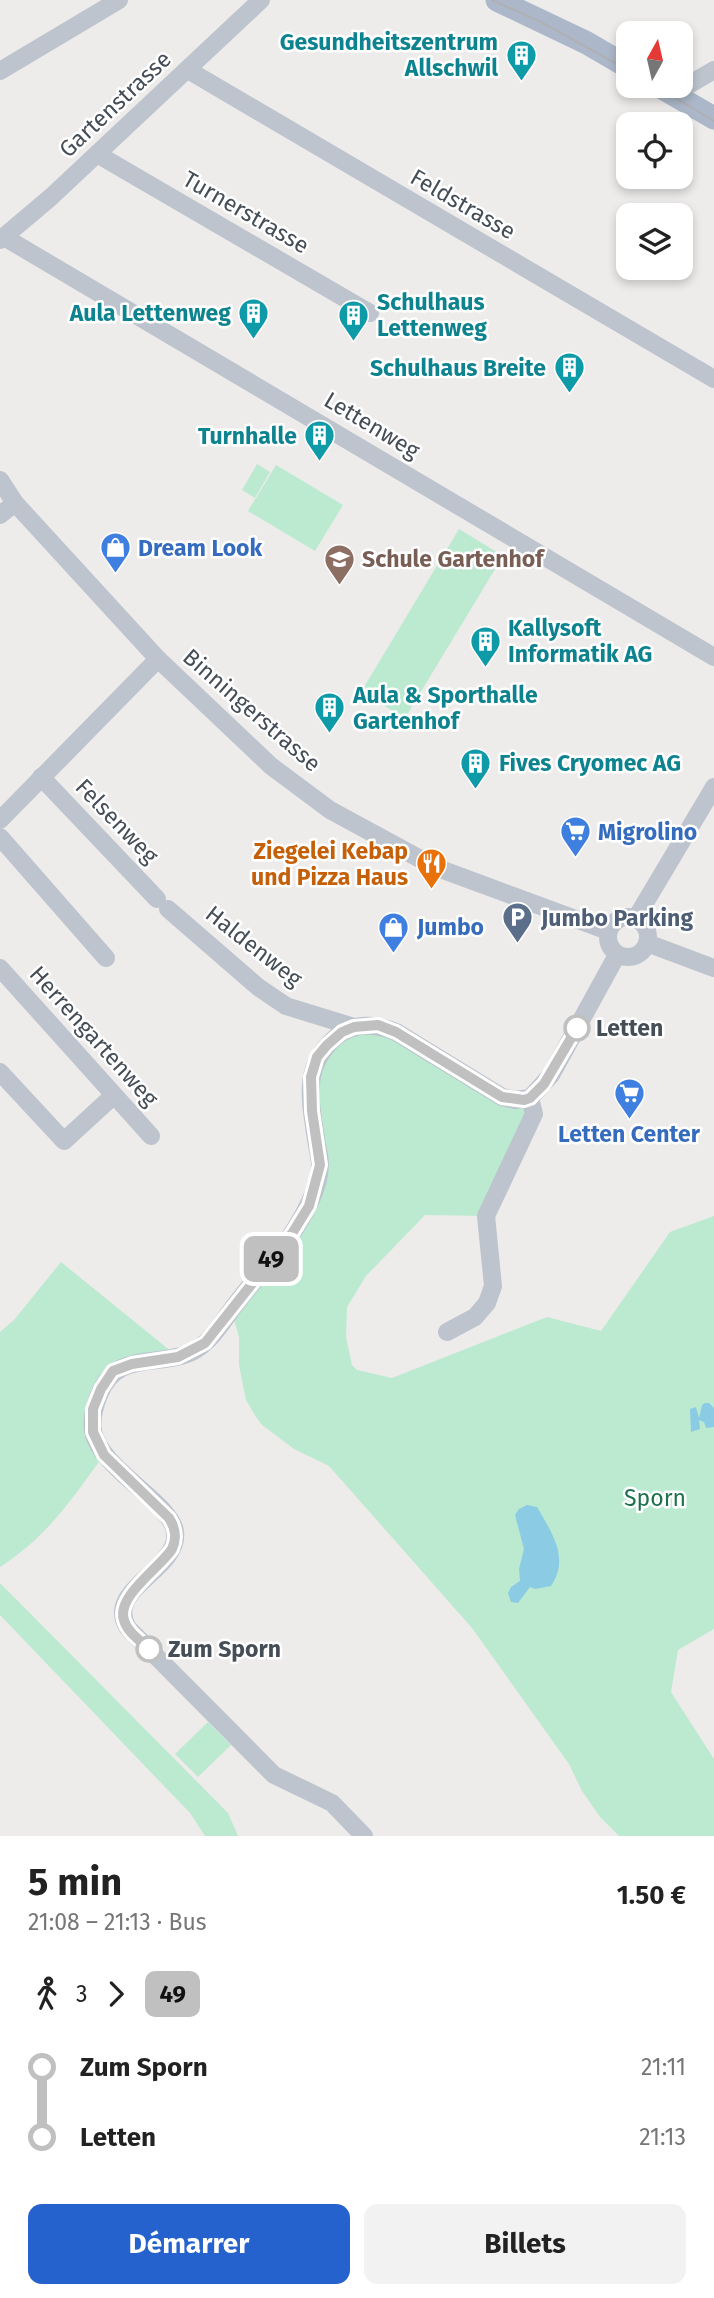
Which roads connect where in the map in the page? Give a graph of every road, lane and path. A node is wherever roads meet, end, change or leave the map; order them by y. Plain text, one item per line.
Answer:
1 (119, 0) edge
2 (261, 0) edge
3 (497, 0) edge
4 (616, 61) edge
5 (2, 70) edge
6 (188, 70) junction
7 (714, 70) edge
8 (693, 79) edge
9 (680, 98) edge
10 (714, 118) edge
11 (97, 154) junction
12 (2, 239) edge
13 (370, 313) dead end
14 (714, 379) edge
15 (0, 480) edge
16 (15, 503) junction
17 (0, 515) edge
18 (714, 657) edge
19 (158, 659) junction
20 (41, 777) junction
21 (714, 787) edge
22 (0, 820) edge
23 (0, 837) edge
24 (162, 904) joint
25 (636, 918) junction
26 (608, 931) junction
27 (647, 943) junction
28 (617, 955) junction
29 (106, 958) dead end
30 (0, 968) edge
31 (714, 968) edge
32 (354, 1027) junction
33 (0, 1072) edge
34 (113, 1096) junction
35 (530, 1098) junction
36 (151, 1136) dead end
37 (446, 1332) dead end
38 (365, 1836) edge

1 - 5 street
2 - 6 street, Gartenstrasse
3 - 4 main road
6 - 11 street, Gartenstrasse
6 - 14 street, Feldstrasse
7 - 8 street
9 - 10 main road
11 - 12 street, Gartenstrasse
11 - 13 street, Turnerstrasse
12 - 18 street, Lettenweg
15 - 16 street, Binningerstrasse
16 - 17 street
16 - 19 street, Binningerstrasse
19 - 20 street, Felsenweg
19 - 26 street, Binningerstrasse
20 - 22 street, Felsenweg
20 - 24 street, Felsenweg
21 - 25 street
23 - 29 street
24 - 32 street, Haldenweg
25 - 26 street
25 - 27 street
26 - 28 street
27 - 28 street
27 - 31 street
28 - 35 street
30 - 34 street, Herrengartenweg
32 - 35 street, Haldenweg
32 - 38 street
33 - 34 street
34 - 36 street, Herrengartenweg
35 - 37 street

